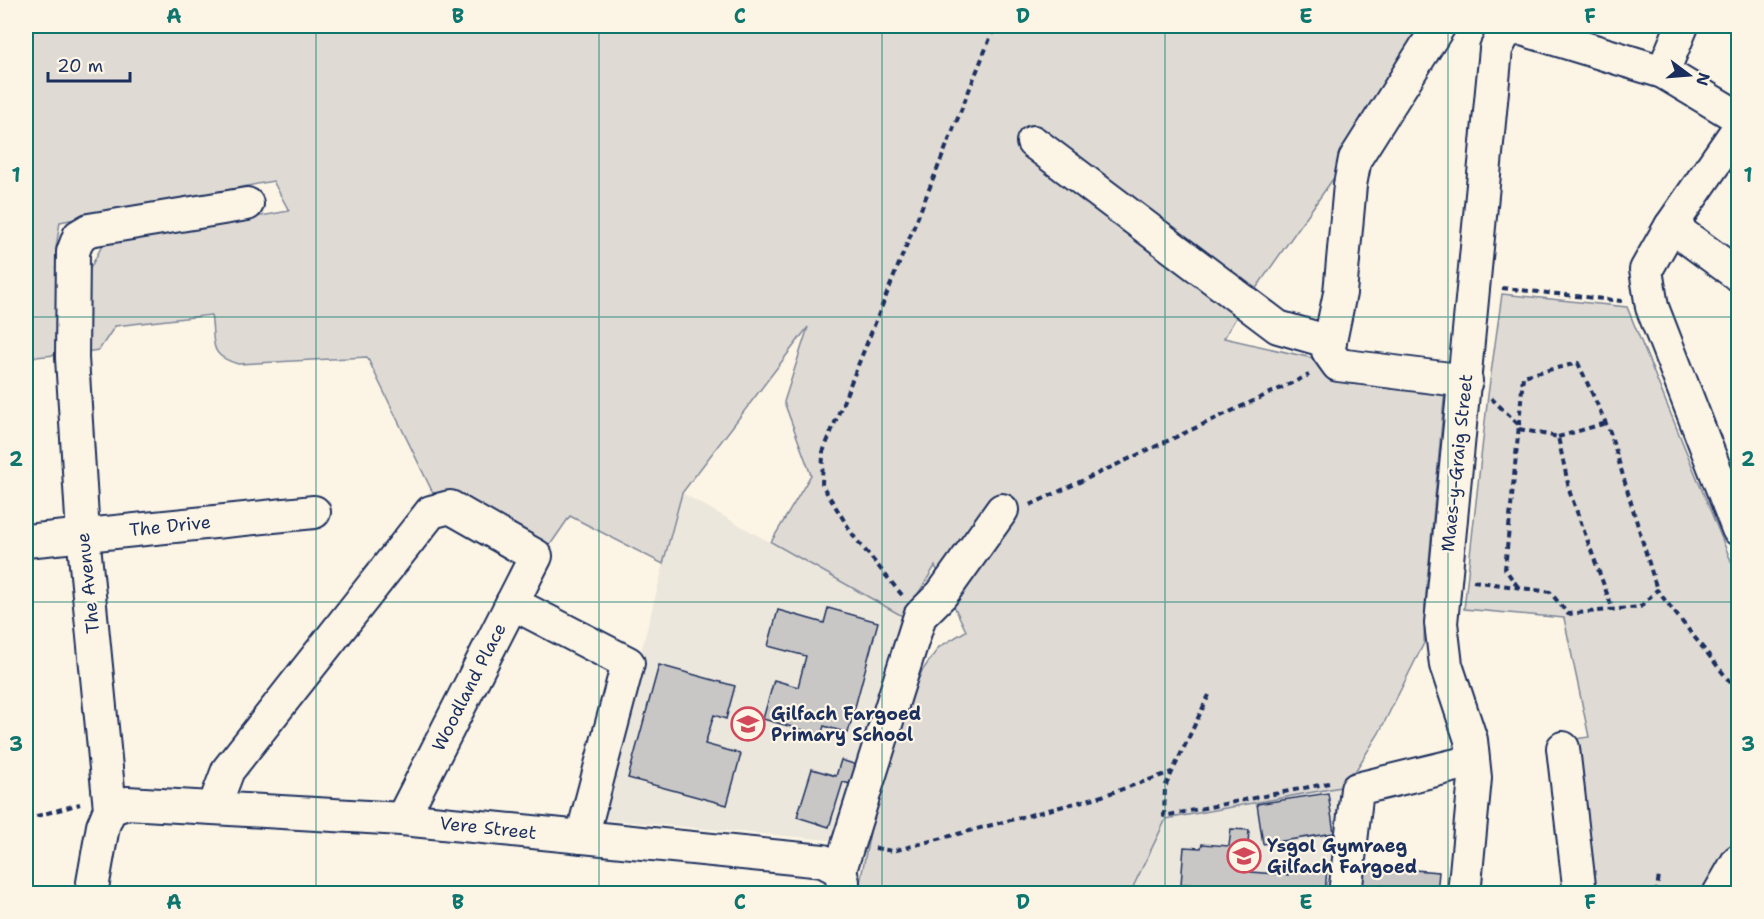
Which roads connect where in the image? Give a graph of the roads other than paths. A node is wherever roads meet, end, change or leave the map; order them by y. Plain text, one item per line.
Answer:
1 (1439, 26) edge
2 (1682, 26) edge
3 (1502, 28) edge
4 (1663, 72) junction
5 (1738, 117) edge
6 (1738, 129) edge
7 (1033, 142) dead end
8 (248, 204) dead end
9 (1671, 226) junction
10 (1738, 275) edge
11 (1334, 354) junction
12 (1465, 386) junction
13 (1002, 510) road end
14 (314, 512) dead end
15 (1738, 529) edge
16 (83, 534) junction
17 (26, 541) edge
18 (512, 603) junction
19 (1563, 748) dead end
20 (1473, 760) junction
21 (214, 807) junction
22 (110, 808) junction
23 (402, 819) junction
24 (582, 837) junction
25 (1738, 861) edge
26 (840, 882) edge
27 (91, 894) edge
28 (1345, 894) edge
29 (1464, 894) edge
30 (1580, 894) edge
31 (1719, 894) edge

1 - 11 street
2 - 4 street
3 - 4 street
3 - 12 street, Maes-y-Graig Street
4 - 5 street
6 - 9 street
7 - 11 street
8 - 16 street, The Avenue
9 - 10 street
9 - 15 street
11 - 12 street
12 - 20 street, Maes-y-Graig Street
13 - 26 street
14 - 16 street, The Drive
16 - 17 street, The Drive
16 - 22 street, The Avenue
18 - 21 street, Woodland Place
18 - 23 street, Woodland Place
18 - 24 street
19 - 30 street
20 - 28 street
20 - 29 street, Maes-y-Graig Street
21 - 22 street, Vere Street
21 - 23 street, Vere Street
22 - 27 street
23 - 24 street, Vere Street
24 - 26 street, Vere Street
25 - 31 street

